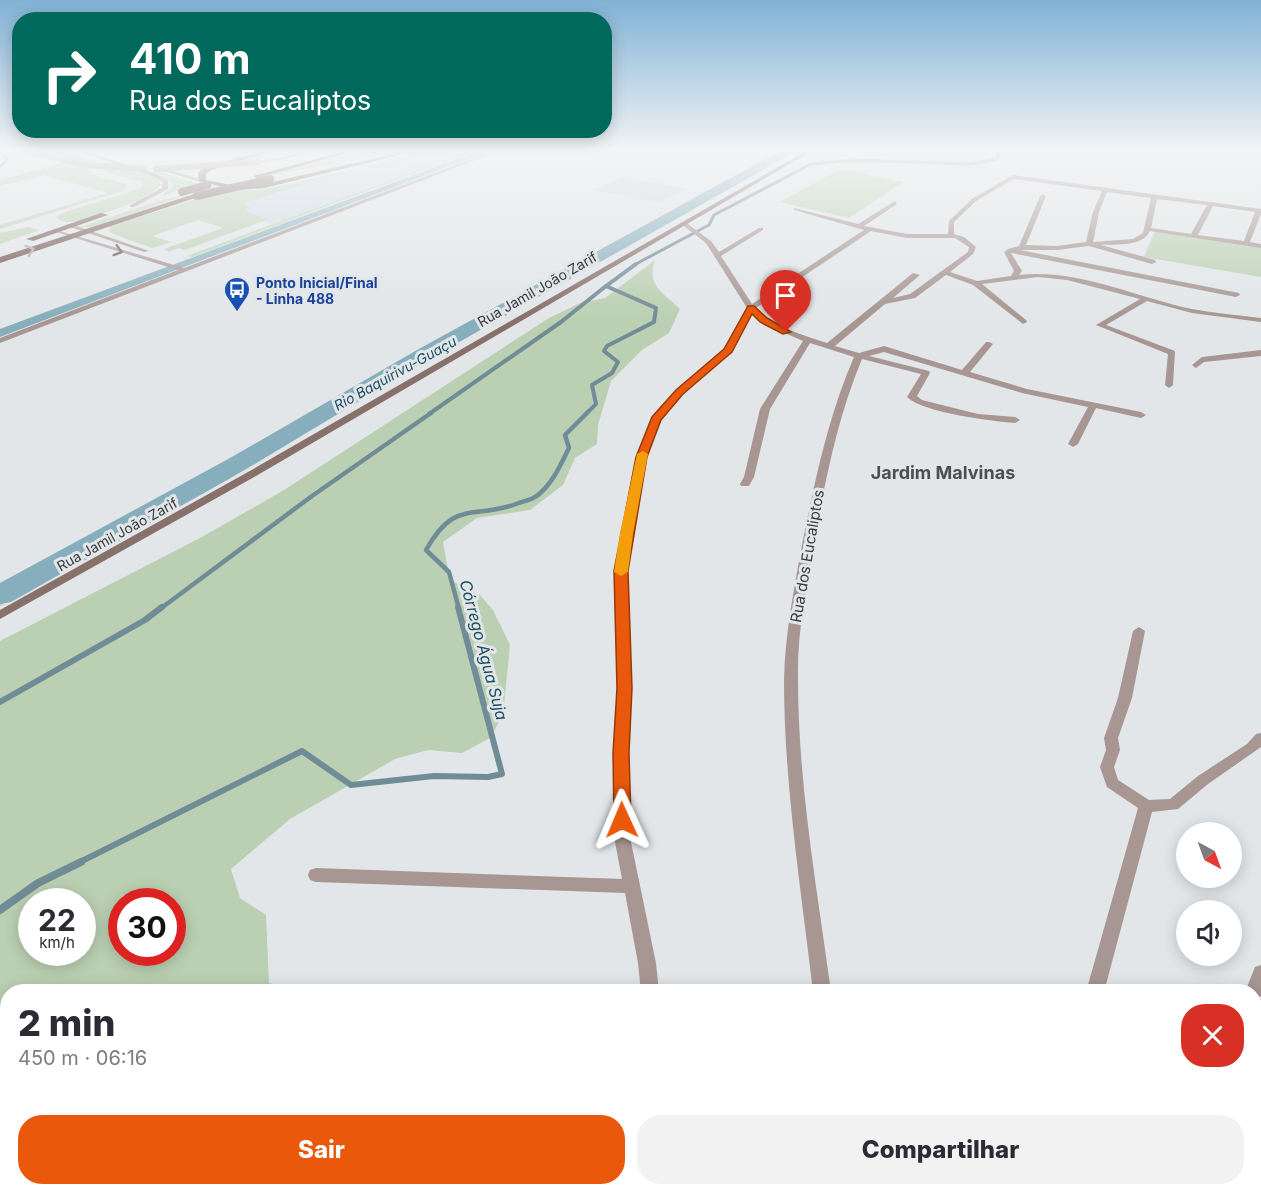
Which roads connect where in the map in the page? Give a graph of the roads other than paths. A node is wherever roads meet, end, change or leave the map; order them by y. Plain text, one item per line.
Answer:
1 (129, 207) edge
2 (163, 207) edge
3 (345, 207) edge
4 (711, 207) edge
5 (889, 207) edge
6 (967, 207) edge
7 (1039, 207) edge
8 (1098, 207) edge
9 (1152, 207) edge
10 (1209, 207) edge
11 (1230, 207) edge
12 (122, 209) dead end
13 (796, 209) dead end
14 (1260, 211) edge
15 (112, 212) dead end
16 (683, 223) junction
17 (69, 225) junction
18 (861, 225) junction
19 (872, 228) junction
20 (761, 229) dead end
21 (1147, 229) junction
22 (55, 230) junction
23 (87, 231) junction
24 (951, 235) junction
25 (1194, 235) junction
26 (71, 236) junction
27 (1089, 244) junction
28 (1246, 244) junction
29 (1261, 246) edge
30 (9, 247) edge
31 (1022, 247) junction
32 (1010, 250) junction
33 (718, 255) junction
34 (0, 260) edge
35 (1152, 262) dead end
36 (185, 266) junction
37 (944, 272) junction
38 (916, 275) dead end
39 (1014, 277) junction
40 (976, 283) junction
41 (1236, 295) dead end
42 (1146, 299) junction
43 (883, 302) junction
44 (751, 308) junction
45 (1261, 320) edge
46 (1023, 322) dead end
47 (808, 340) junction
48 (0, 341) edge
49 (989, 345) dead end
50 (828, 346) junction
51 (1261, 353) edge
52 (859, 356) junction
53 (1196, 365) dead end
54 (964, 374) junction
55 (1169, 385) dead end
56 (1092, 407) junction
57 (1140, 415) dead end
58 (1014, 420) dead end
59 (1073, 444) dead end
60 (745, 484) dead end
61 (0, 615) edge
62 (1139, 631) dead end
63 (1261, 738) edge
64 (1146, 806) junction
65 (316, 874) dead end
66 (631, 885) junction
67 (649, 984) edge
68 (821, 984) edge
69 (1095, 984) edge

1 - 12 main road
2 - 23 main road
3 - 36 street
4 - 16 main road, Rua Jamil João Zarif
5 - 18 street
6 - 24 street
7 - 31 street
8 - 27 street
9 - 21 street
10 - 25 street
11 - 14 street
13 - 18 street
14 - 28 street
15 - 17 main road
16 - 33 street
16 - 61 main road, Rua Jamil João Zarif
17 - 22 main road
17 - 23 street
18 - 19 street
19 - 24 street
19 - 44 street
20 - 33 street
21 - 25 street
21 - 27 street
22 - 26 street
22 - 30 main road
23 - 26 main road
23 - 36 street
24 - 37 street
25 - 28 street
34 -> 26 main road
26 -> 36 street
27 - 31 street
27 - 35 street
28 - 29 street
31 - 32 street
32 - 39 street
32 - 41 street
33 - 44 street
36 - 48 street
37 - 40 street
37 - 43 street
38 - 43 street
39 - 40 street
39 - 42 street
40 - 46 street
42 - 45 street
42 - 55 street
43 - 50 street
44 - 47 street
44 - 66 street
47 - 50 street
47 - 60 street
49 - 54 street
50 - 52 street
51 - 53 street
52 - 54 street
52 - 58 street
52 - 68 street, Rua dos Eucaliptos
54 - 56 street
56 - 57 street
56 - 59 street
62 - 64 street
63 - 64 street
64 - 69 street
65 - 66 street
66 - 67 street

